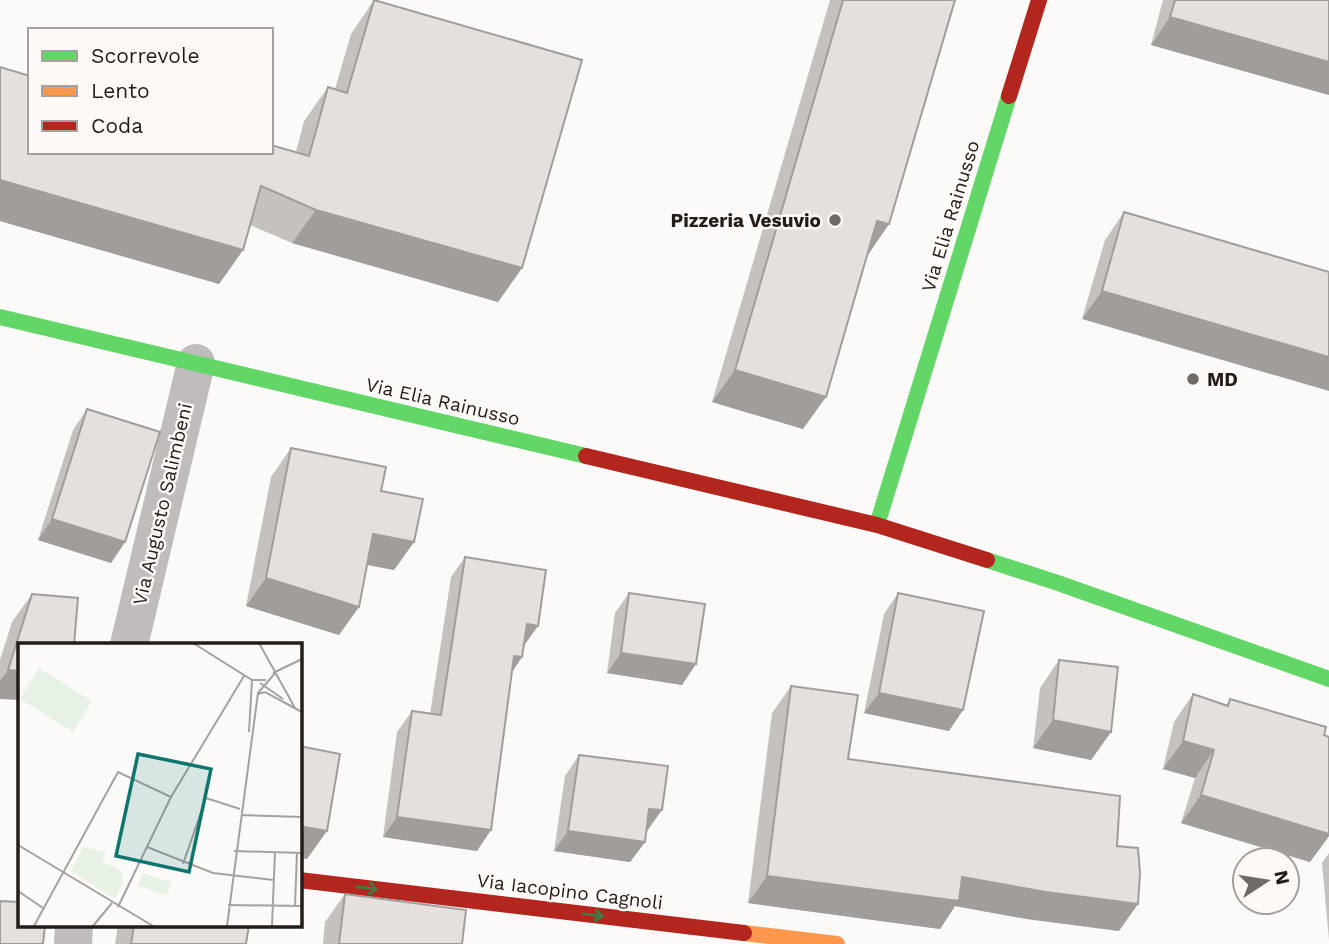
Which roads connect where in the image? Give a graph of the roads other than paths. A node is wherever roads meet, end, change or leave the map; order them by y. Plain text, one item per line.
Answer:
1 (1039, 0) edge
2 (0, 317) edge
3 (196, 363) junction
4 (877, 525) junction
5 (129, 643) edge
6 (1329, 679) edge
7 (301, 880) edge
8 (74, 926) edge
9 (73, 944) edge
10 (837, 944) edge

1 - 4 street, Via Elia Rainusso
2 - 3 street, Via Elia Rainusso
3 - 4 street, Via Elia Rainusso
3 - 5 street, Via Augusto Salimbeni
4 - 6 street, Via Elia Rainusso
7 -> 10 street, Via Iacopino Cagnoli
8 - 9 street

